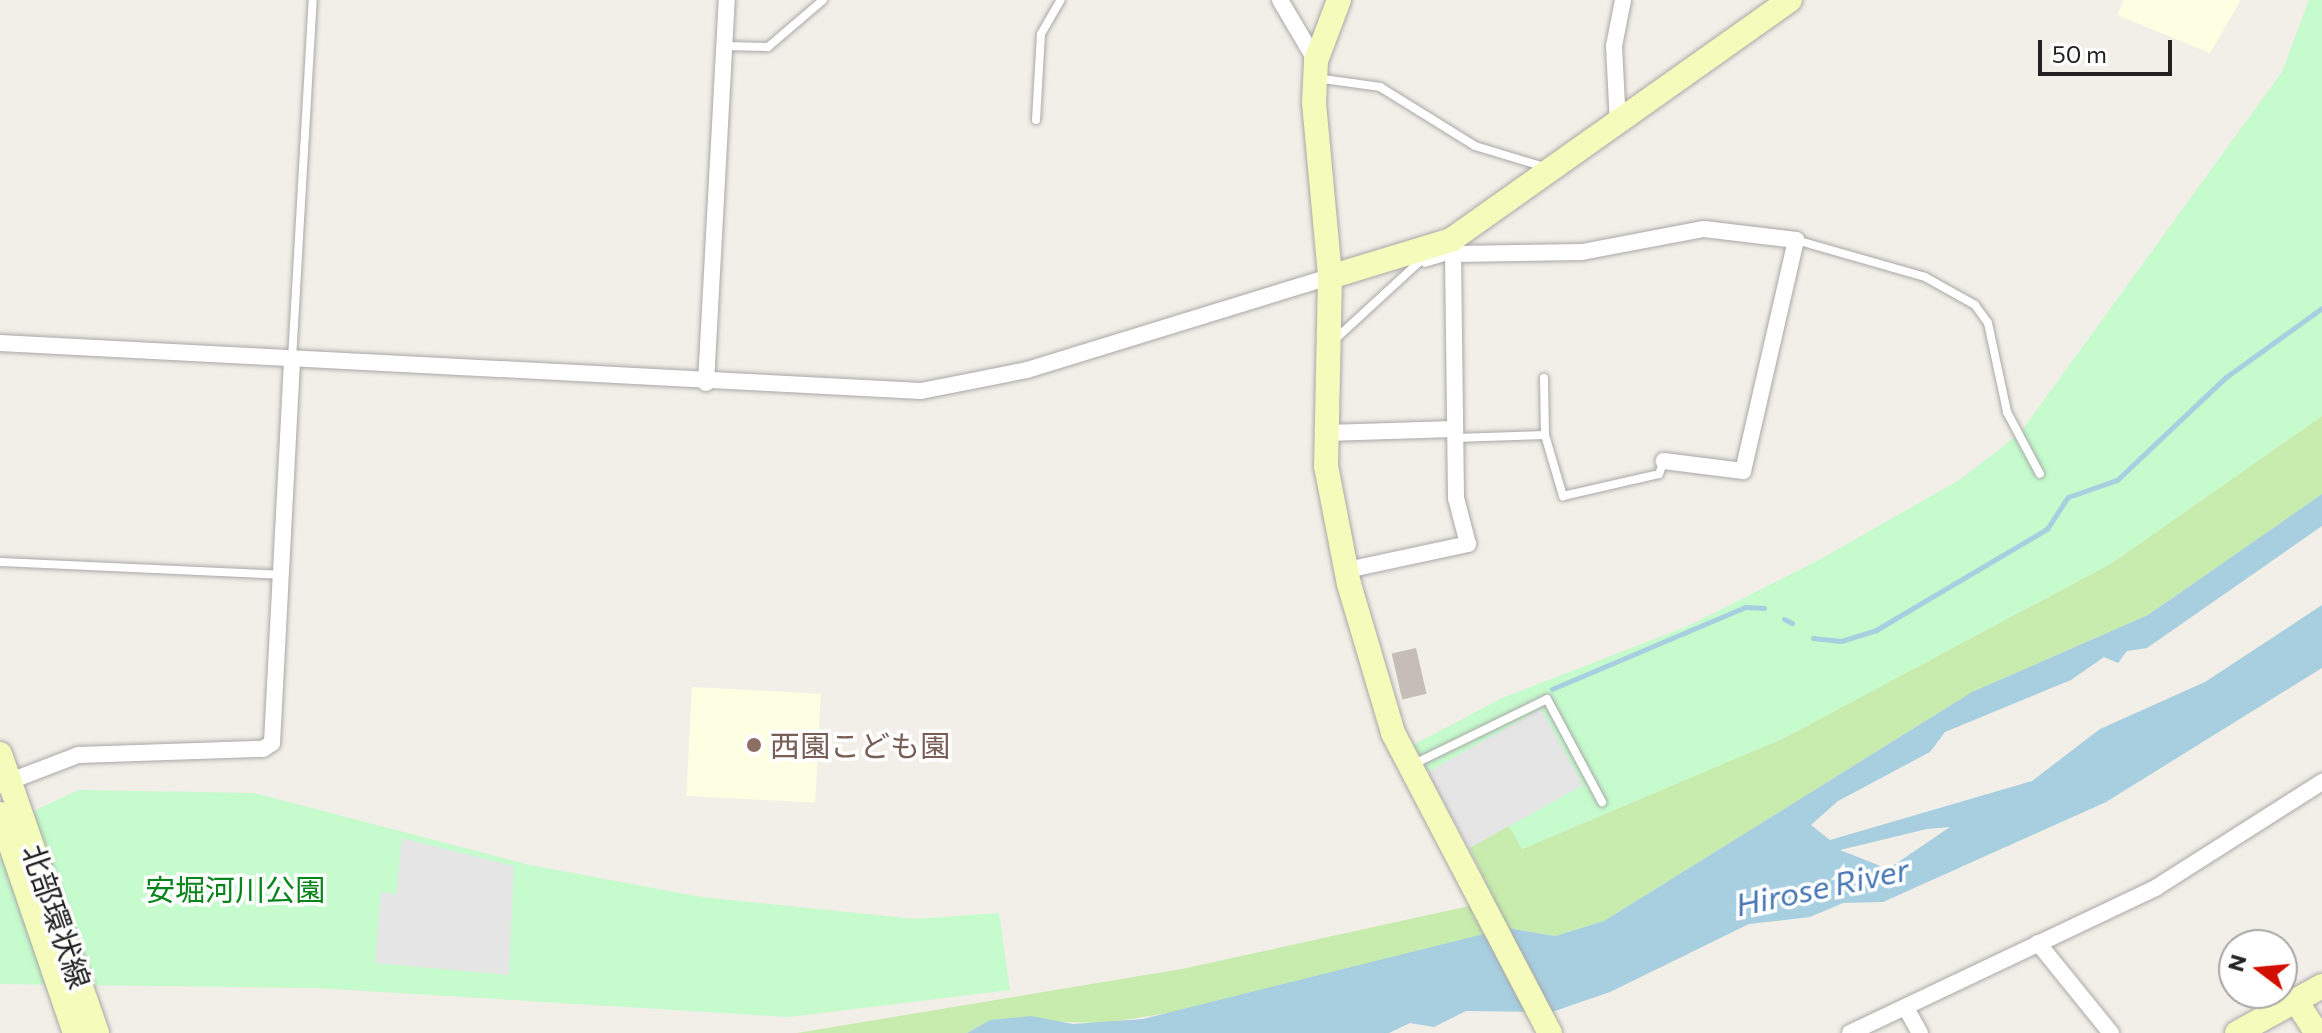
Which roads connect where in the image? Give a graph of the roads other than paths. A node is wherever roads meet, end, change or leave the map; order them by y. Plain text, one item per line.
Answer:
1 (313, 0) edge
2 (727, 0) edge
3 (823, 0) edge
4 (1061, 0) edge
5 (1280, 0) edge
6 (1339, 0) edge
7 (1623, 0) edge
8 (1790, 0) edge
9 (725, 46) junction
10 (1316, 70) junction
11 (1036, 120) dead end
12 (1618, 125) junction
13 (1550, 171) junction
14 (1796, 240) junction
15 (1440, 251) junction
16 (1330, 277) junction
17 (0, 343) edge
18 (1329, 343) junction
19 (292, 361) junction
20 (1544, 378) dead end
21 (706, 383) junction
22 (1327, 433) junction
23 (1454, 434) junction
24 (1545, 435) junction
25 (1664, 461) joint
26 (2040, 474) dead end
27 (0, 562) edge
28 (1347, 570) junction
29 (282, 575) junction
30 (0, 754) edge
31 (1409, 766) junction
32 (2322, 782) edge
33 (6, 795) edge
34 (1602, 802) dead end
35 (2038, 943) junction
36 (2322, 986) edge
37 (2298, 1000) edge
38 (2298, 1004) edge
39 (1906, 1008) junction
40 (2281, 1009) edge
41 (75, 1033) edge
42 (97, 1033) edge
43 (1550, 1033) edge
44 (1850, 1033) edge
45 (1920, 1033) edge
46 (2111, 1033) edge
47 (2237, 1033) edge
48 (2317, 1033) edge

1 - 19 lane
2 - 9 street
3 - 9 lane
4 - 11 lane
5 - 10 street
6 - 10 street
7 - 12 street
8 - 12 street
9 - 21 street
10 - 13 lane
10 - 16 street
12 - 13 street
13 - 15 street
14 - 15 street
14 - 25 street
14 - 26 lane
15 - 16 street
15 - 18 lane
15 - 23 street
16 - 18 street
16 - 21 street
17 - 19 street
18 - 22 street
19 - 21 street
19 - 29 street
20 - 24 lane
22 - 23 street
22 - 28 street
23 - 24 lane
23 - 28 street
24 - 25 lane
27 - 29 lane
28 - 31 street
29 - 33 street
30 - 33 street, 北部環状線
31 - 34 lane
31 - 43 street
32 - 35 street
33 - 41 street, 北部環状線
33 - 42 street, 北部環状線
35 - 39 street
35 - 46 street
36 - 37 street
38 - 48 street
39 - 44 street
39 - 45 street
40 - 47 street

